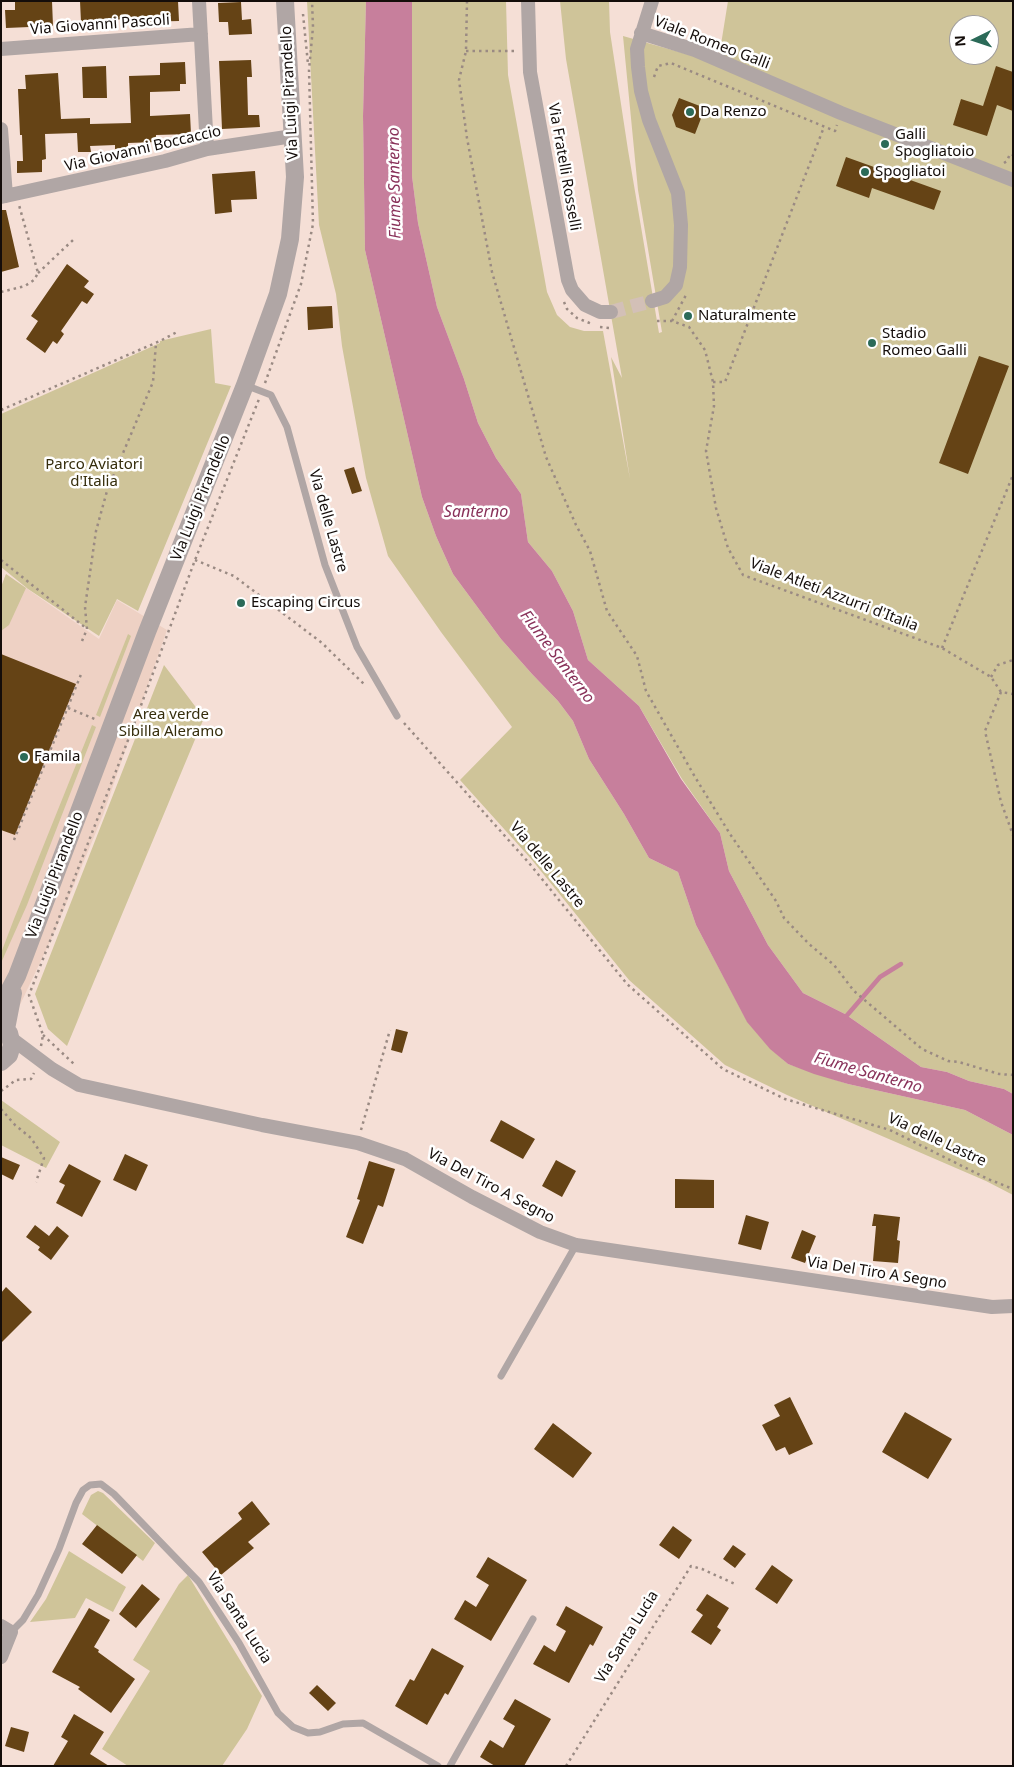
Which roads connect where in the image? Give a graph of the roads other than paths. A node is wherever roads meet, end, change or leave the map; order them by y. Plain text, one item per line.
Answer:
1 (200, 1) edge
2 (285, 1) edge
3 (528, 1) edge
4 (652, 1) edge
5 (641, 33) junction
6 (201, 34) junction
7 (1, 49) edge
8 (1, 129) edge
9 (293, 136) junction
10 (207, 149) junction
11 (1013, 180) edge
12 (3, 197) edge
13 (652, 301) tunnel mouth
14 (611, 312) tunnel mouth
15 (245, 385) junction
16 (397, 716) road end
17 (17, 976) junction
18 (1, 1006) edge
19 (6, 1042) edge
20 (576, 1245) junction
21 (1013, 1306) edge
22 (500, 1376) dead end
23 (533, 1619) dead end
24 (6, 1629) edge
25 (1, 1657) edge
26 (438, 1766) edge
27 (450, 1766) edge

1 - 6 street
2 - 9 street, Via Luigi Pirandello
3 - 14 street, Via Fratelli Rosselli
4 - 5 street
5 - 11 street, Viale Romeo Galli
5 - 13 street, Viale Romeo Galli
6 - 7 street, Via Giovanni Pascoli
6 - 10 street
8 - 12 street
9 - 10 street, Via Giovanni Boccaccio
9 - 15 street, Via Luigi Pirandello
10 - 12 street, Via Giovanni Boccaccio
15 - 16 lane, Via delle Lastre
15 - 17 street, Via Luigi Pirandello
17 - 18 street, Via Luigi Pirandello
17 - 19 street, Via Luigi Pirandello
19 - 20 street, Via Del Tiro A Segno
20 - 21 street, Via Del Tiro A Segno
20 - 22 lane
23 - 27 lane
24 - 25 street, Via Santa Lucia
24 - 26 lane, Via Santa Lucia

